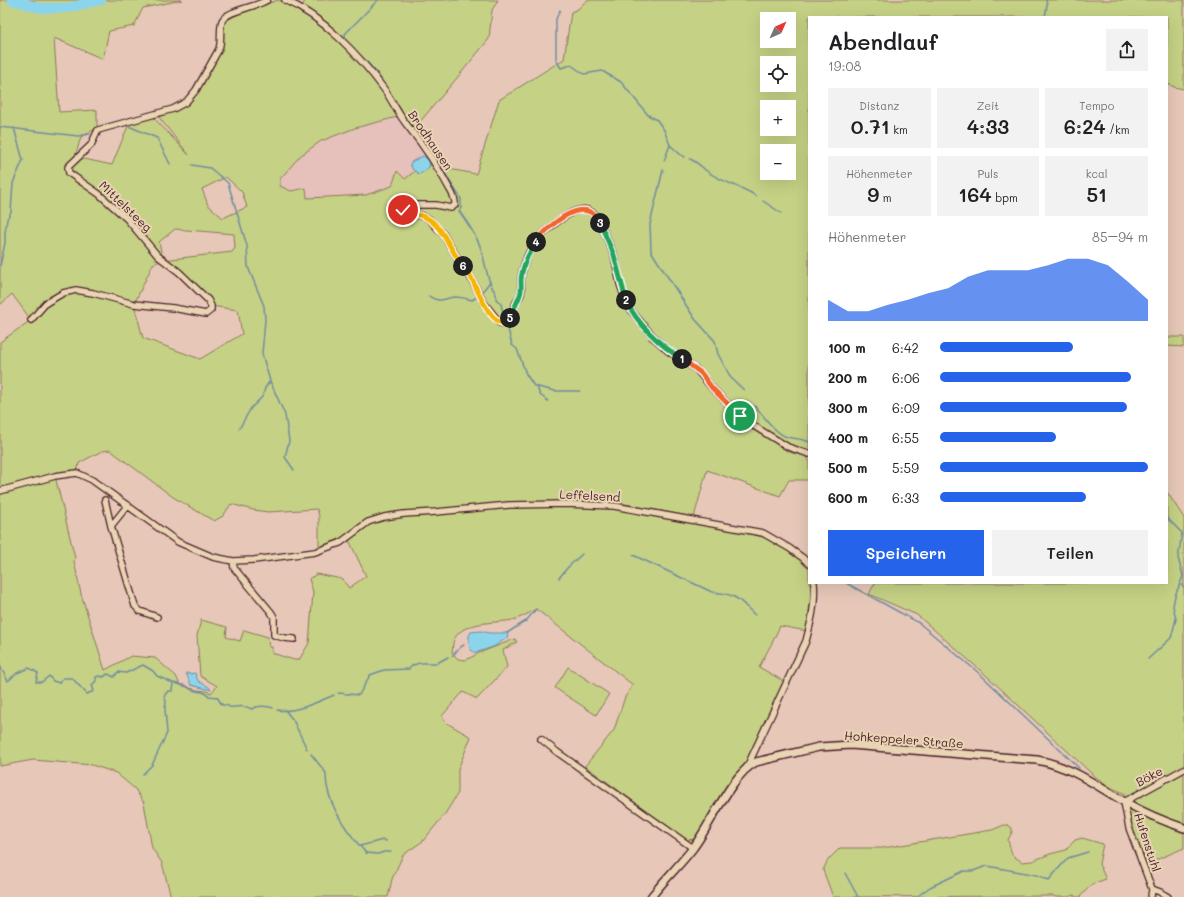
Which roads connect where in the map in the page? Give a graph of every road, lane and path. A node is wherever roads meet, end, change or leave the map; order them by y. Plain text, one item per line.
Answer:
1 (267, 0) edge
2 (285, 0) edge
3 (31, 320) dead end
4 (808, 454) edge
5 (0, 491) edge
6 (106, 500) dead end
7 (128, 505) junction
8 (111, 526) junction
9 (233, 561) junction
10 (808, 562) edge
11 (814, 584) edge
12 (157, 617) dead end
13 (294, 639) dead end
14 (542, 739) dead end
15 (747, 768) junction
16 (1184, 769) edge
17 (1124, 802) junction
18 (1184, 828) edge
19 (693, 848) junction
20 (1152, 889) junction
21 (651, 897) edge
22 (1151, 897) edge
23 (1168, 897) edge

1 - 3 street, Mittelsteeg
2 - 4 street, Brodhausen
5 - 7 street, Leffelsend
6 - 8 street
7 - 8 street
7 - 9 street, Leffelsend
8 - 12 street
9 - 10 street, Leffelsend
9 - 13 street
11 - 15 street
14 - 19 street
15 - 17 street, Hohkeppeler Straße
15 - 19 street, Hohkeppeler Straße
16 - 17 street, Böke
17 - 18 street, Hohkeppeler Straße
17 - 20 street, Hufenstuhl
19 - 21 street, Hohkeppeler Straße
20 - 22 street, Hufenstuhl
20 - 23 street, Hufenstuhl

